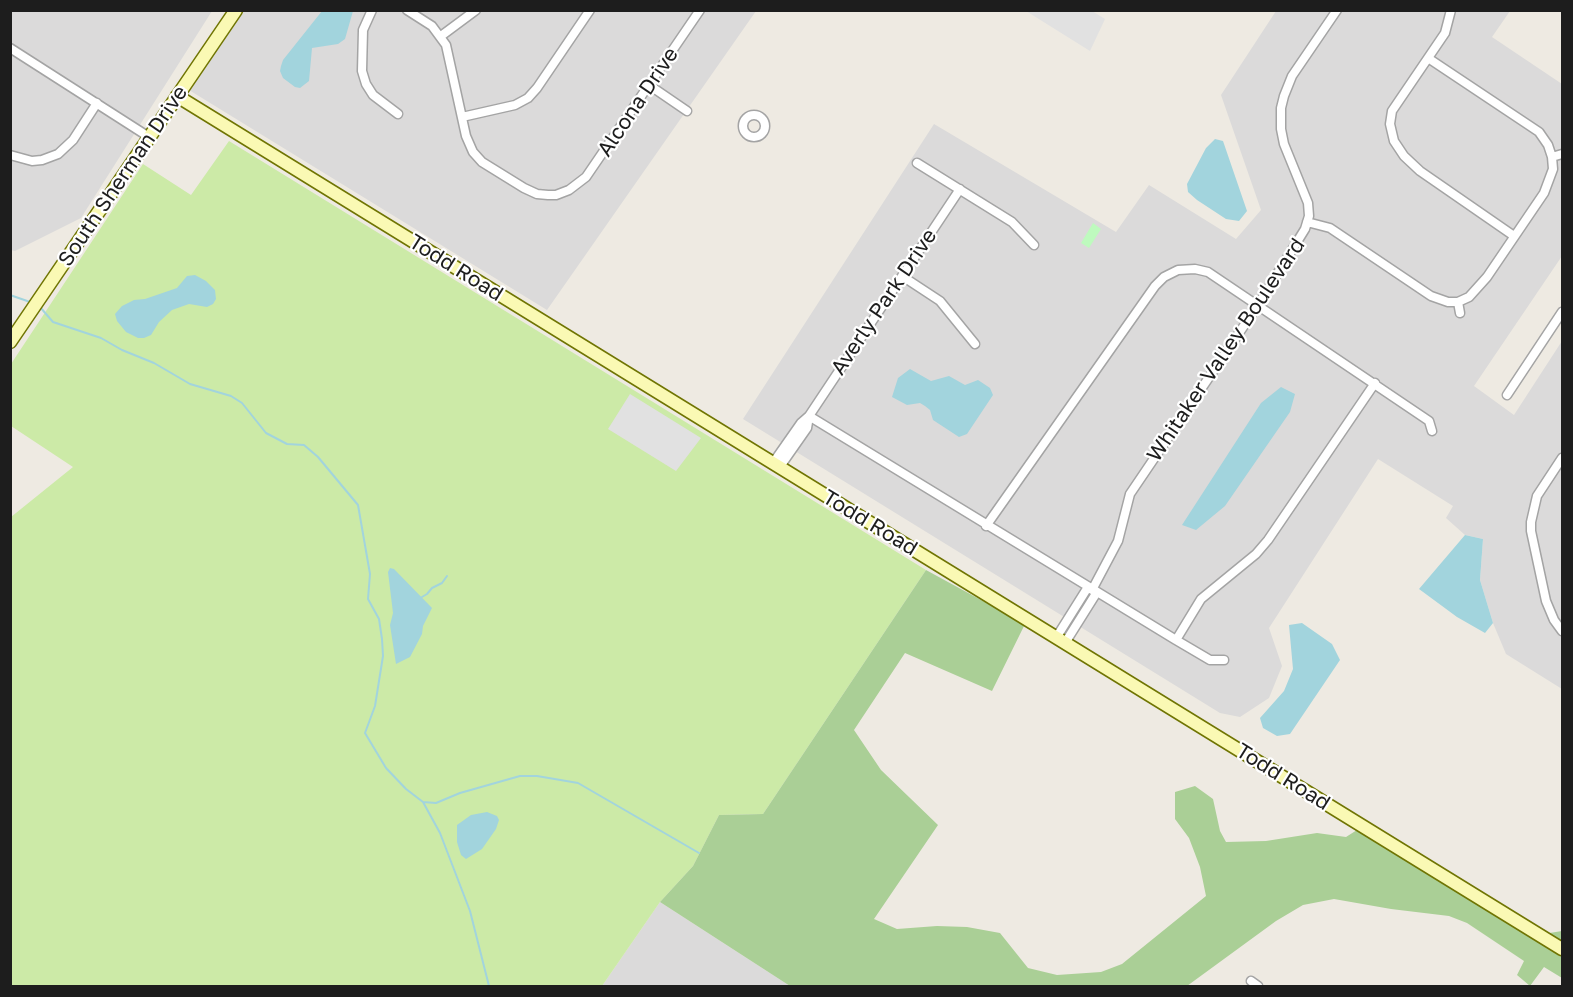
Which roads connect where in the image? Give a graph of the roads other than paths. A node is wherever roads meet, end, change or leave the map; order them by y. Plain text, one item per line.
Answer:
1 (372, 10) edge
2 (407, 10) edge
3 (476, 10) edge
4 (590, 10) edge
5 (700, 10) edge
6 (1337, 10) edge
7 (1451, 10) edge
8 (233, 12) edge
9 (441, 36) junction
10 (10, 48) edge
11 (1428, 58) junction
12 (649, 86) junction
13 (177, 96) junction
14 (97, 103) junction
15 (687, 111) dead end
16 (398, 114) dead end
17 (462, 117) junction
18 (149, 137) junction
19 (1563, 154) edge
20 (10, 155) edge
21 (1552, 157) junction
22 (917, 163) dead end
23 (960, 189) junction
24 (1307, 222) junction
25 (1514, 236) junction
26 (1034, 245) dead end
27 (902, 276) junction
28 (1458, 302) junction
29 (1258, 304) junction
30 (1563, 312) edge
31 (1460, 313) dead end
32 (10, 342) edge
33 (975, 344) dead end
34 (1375, 383) junction
35 (1507, 395) dead end
36 (809, 416) junction
37 (1432, 431) dead end
38 (1563, 458) edge
39 (776, 466) junction
40 (987, 526) junction
41 (1093, 590) junction
42 (1563, 631) edge
43 (1060, 640) junction
44 (1176, 640) junction
45 (1224, 660) dead end
46 (1563, 949) edge

1 - 16 street
2 - 9 street
3 - 9 street
4 - 17 street
5 - 12 street, Alcona Drive
6 - 24 street, Whitaker Valley Boulevard
7 - 11 street
8 - 13 street, South Sherman Drive
9 - 17 street
10 - 14 street
11 - 21 street
11 - 25 street
12 - 15 street
12 - 17 street, Alcona Drive
13 - 18 street, South Sherman Drive
13 - 39 street, Todd Road
14 - 18 street
14 - 20 street
18 - 32 street, South Sherman Drive
19 - 21 street
21 - 25 street
22 - 23 street
23 - 26 street
23 - 27 street, Averly Park Drive
24 - 28 street
24 - 29 street, Whitaker Valley Boulevard
25 - 28 street
27 - 33 street
27 - 36 street, Averly Park Drive
28 - 31 street
29 - 34 street
29 - 40 street
29 - 41 street, Whitaker Valley Boulevard
30 - 35 street
34 - 37 street
34 - 44 street
36 - 39 street, Averly Park Drive
36 - 40 street
38 - 42 street
39 - 43 street, Todd Road
40 - 41 street
41 - 43 street, Whitaker Valley Boulevard
41 - 44 street
43 - 46 street, Todd Road
44 - 45 street

